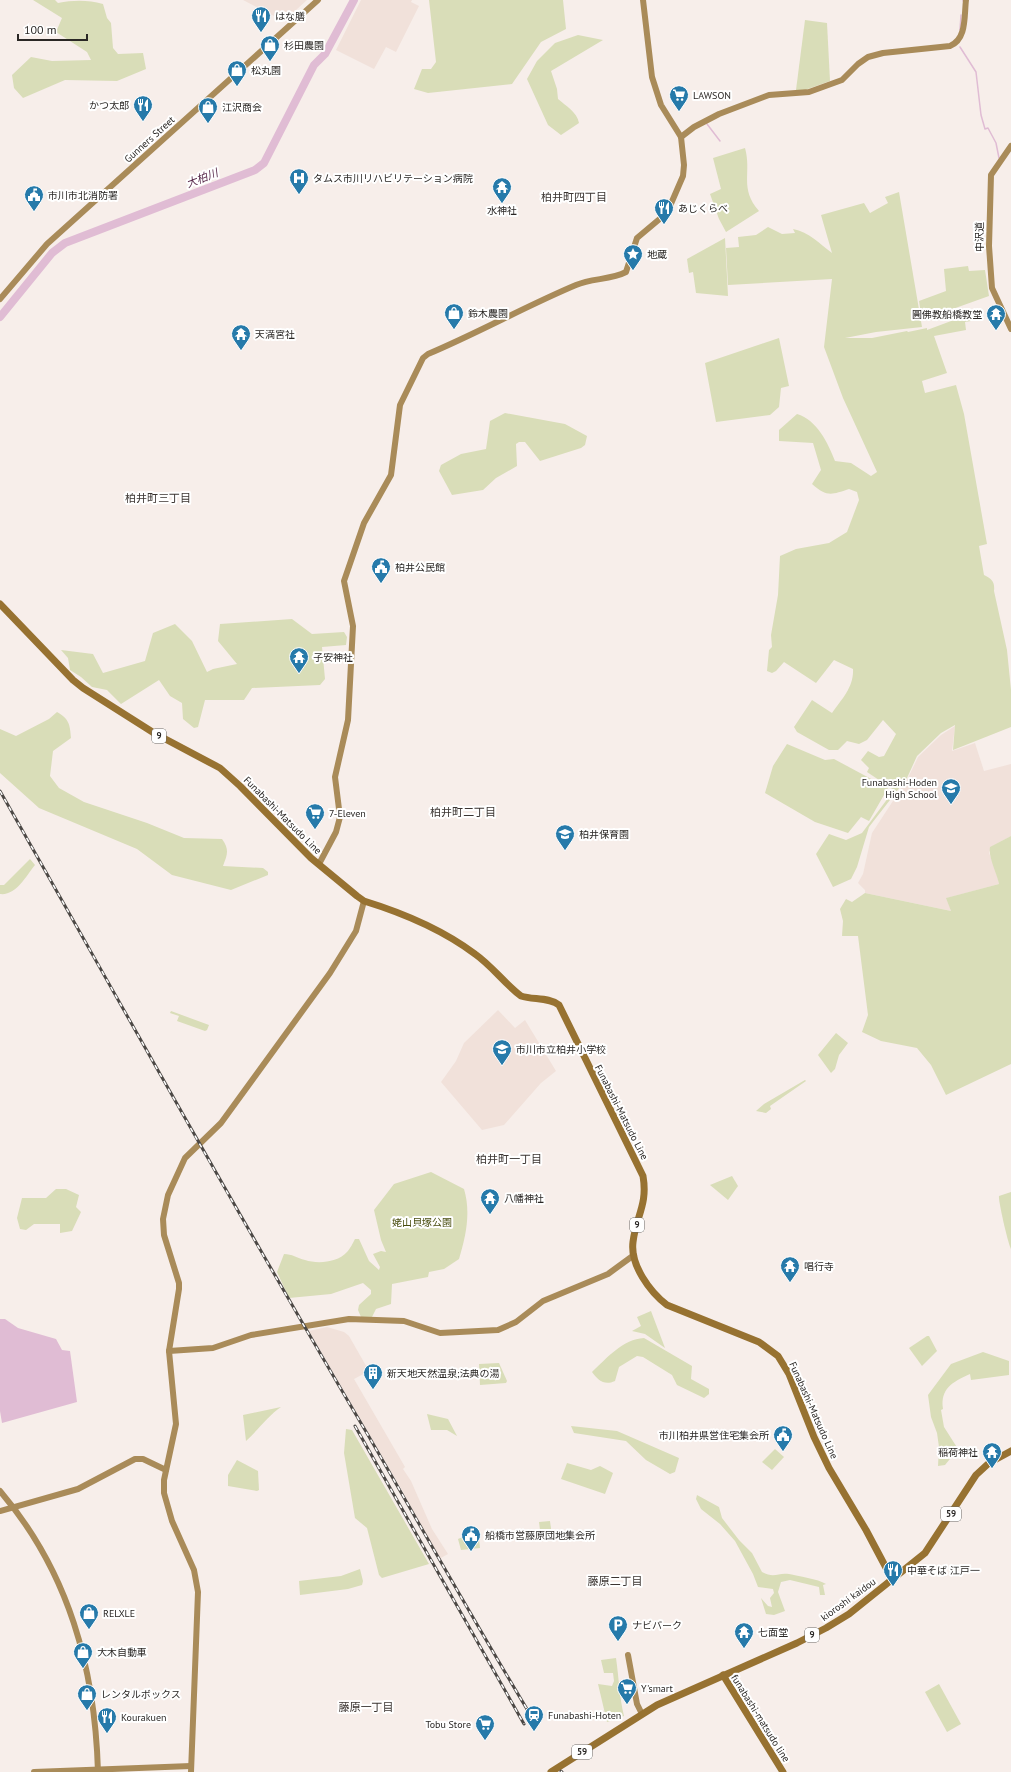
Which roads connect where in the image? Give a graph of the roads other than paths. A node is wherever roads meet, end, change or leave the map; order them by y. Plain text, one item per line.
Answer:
1 (318, 0) edge
2 (643, 0) edge
3 (966, 0) edge
4 (681, 137) junction
5 (1011, 146) edge
6 (0, 299) edge
7 (1011, 328) edge
8 (0, 604) edge
9 (318, 864) junction
10 (364, 901) junction
11 (634, 1255) junction
12 (169, 1351) junction
13 (1011, 1451) edge
14 (166, 1470) junction
15 (0, 1492) edge
16 (12, 1506) junction
17 (0, 1511) edge
18 (892, 1579) junction
19 (628, 1655) dead end
20 (723, 1676) junction
21 (642, 1714) junction
22 (191, 1769) edge
23 (98, 1771) edge
24 (34, 1772) edge
25 (551, 1772) edge
26 (783, 1772) edge

1 - 6 street, Gunners Street
2 - 4 street
3 - 4 street
4 - 9 street
5 - 7 street, 中沢道
8 - 9 main road, Funabashi-Matsudo Line / 9
9 - 10 main road, Funabashi-Matsudo Line / 9
10 - 11 main road, Funabashi-Matsudo Line / 9
10 - 12 street
11 - 12 street
11 - 18 main road, Funabashi-Matsudo Line / 9
12 - 14 street
13 - 18 main road, kioroshi kaidou / 59
14 - 16 street
14 - 22 street
15 - 16 street
16 - 17 street
16 - 23 street
18 - 20 main road, kioroshi kaidou / 9
19 - 21 street
20 - 21 main road, kioroshi kaidou / 59
20 - 26 main road, funabashi-matsudo line
21 - 25 main road, kioroshi kaidou / 59
22 - 23 street
23 - 24 street

